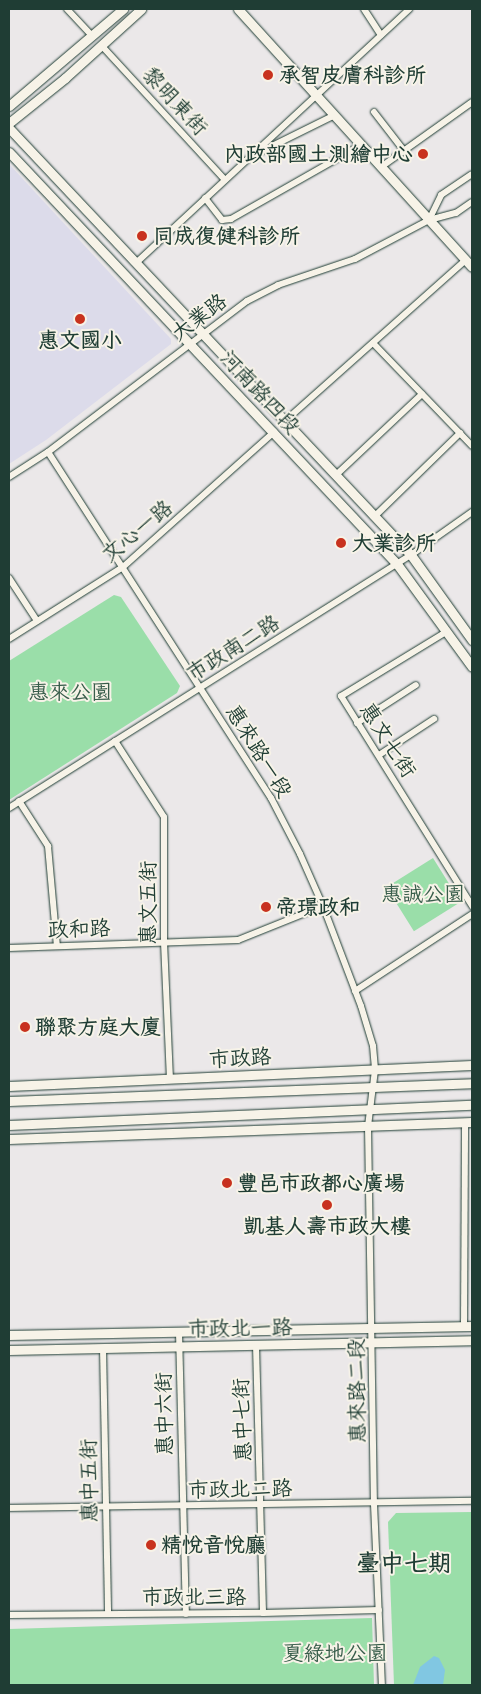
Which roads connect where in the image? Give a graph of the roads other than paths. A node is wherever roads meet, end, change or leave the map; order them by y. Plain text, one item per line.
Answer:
1 (67, 9) edge
2 (123, 9) edge
3 (141, 9) edge
4 (238, 9) edge
5 (364, 9) edge
6 (409, 9) edge
7 (381, 35) junction
8 (92, 36) junction
9 (101, 45) junction
10 (317, 95) junction
11 (472, 102) edge
12 (9, 106) edge
13 (374, 112) dead end
14 (335, 115) junction
15 (9, 123) edge
16 (9, 128) edge
17 (361, 145) junction
18 (9, 152) edge
19 (405, 152) junction
20 (248, 158) junction
21 (381, 167) junction
22 (472, 174) edge
23 (225, 180) junction
24 (205, 198) junction
25 (472, 202) edge
26 (429, 220) junction
27 (136, 263) junction
28 (469, 263) edge
29 (203, 334) junction
30 (373, 343) junction
31 (190, 344) junction
32 (422, 394) junction
33 (285, 421) junction
34 (274, 432) junction
35 (460, 433) junction
36 (472, 446) edge
37 (48, 452) junction
38 (336, 475) junction
39 (9, 477) edge
40 (472, 512) edge
41 (375, 516) junction
42 (411, 555) junction
43 (397, 564) junction
44 (123, 567) junction
45 (9, 578) edge
46 (37, 621) junction
47 (446, 632) junction
48 (9, 639) edge
49 (472, 640) edge
50 (472, 667) edge
51 (416, 685) dead end
52 (200, 688) junction
53 (434, 719) dead end
54 (357, 723) junction
55 (115, 741) junction
56 (380, 755) junction
57 (19, 802) junction
58 (9, 808) edge
59 (323, 906) junction
60 (472, 906) edge
61 (472, 914) edge
62 (164, 942) junction
63 (57, 946) junction
64 (9, 948) edge
65 (355, 991) junction
66 (472, 1065) edge
67 (375, 1070) junction
68 (170, 1079) junction
69 (472, 1083) edge
70 (9, 1086) edge
71 (373, 1087) junction
72 (372, 1096) joint
73 (9, 1101) edge
74 (472, 1105) edge
75 (370, 1108) junction
76 (469, 1122) edge
77 (9, 1125) edge
78 (368, 1126) junction
79 (9, 1139) edge
80 (468, 1326) edge
81 (372, 1328) junction
82 (179, 1332) junction
83 (9, 1335) edge
84 (472, 1340) edge
85 (373, 1342) junction
86 (256, 1345) junction
87 (179, 1346) junction
88 (103, 1348) junction
89 (9, 1350) edge
90 (472, 1501) edge
91 (374, 1504) junction
92 (260, 1505) junction
93 (106, 1506) junction
94 (183, 1506) junction
95 (9, 1508) edge
96 (379, 1610) junction
97 (108, 1613) junction
98 (263, 1613) junction
99 (186, 1614) junction
100 (9, 1615) edge
101 (382, 1685) edge

1 - 8 street
2 - 8 street
3 - 9 street
4 - 10 street
5 - 7 street
6 - 7 street
7 - 10 street
8 - 12 street
9 - 15 street
9 - 23 street, 黎明東街
10 - 14 street
10 - 20 street
11 - 19 street
13 - 19 street
14 - 17 street
14 - 20 street
16 - 27 street, 河南路四段
17 - 21 street
17 - 24 street
18 - 31 street, 河南路四段
19 - 21 street
20 - 23 street
21 - 26 street
22 - 26 street
23 - 24 street
24 - 27 street
25 - 26 street, 大業路
26 - 28 street
26 - 29 street, 大業路
27 - 29 street, 河南路四段
28 - 30 street
29 - 31 street, 大業路
29 - 33 street, 河南路四段
30 - 32 street
30 - 33 street
31 - 34 street, 河南路四段
31 - 37 street, 大業路
32 - 35 street
32 - 38 street
33 - 38 street, 河南路四段
34 - 43 street, 河南路四段
34 - 44 street, 文心一路
35 - 36 street
35 - 41 street
37 - 39 street, 大業路
37 - 44 street, 惠來路一段
38 - 41 street, 河南路四段
40 - 42 street, 市政南二路
41 - 42 street, 河南路四段
42 - 43 street, 市政南二路
42 - 49 street, 河南路四段
43 - 47 street, 河南路四段
43 - 52 street, 市政南二路
44 - 46 street, 文心一路
44 - 52 street, 惠來路一段
45 - 46 street
46 - 48 street, 文心一路
47 - 50 street, 河南路四段
47 - 54 street, 惠文七街
51 - 54 street
52 - 55 street, 市政南二路
52 - 59 street, 惠來路一段
53 - 56 street
54 - 56 street, 惠文七街
55 - 57 street, 市政南二路
55 - 62 street, 惠文五街
56 - 60 street, 惠文七街
57 - 58 street, 市政南二路
57 - 63 street
59 - 62 street, 政和路
59 - 65 street, 惠來路一段
61 - 65 street
62 - 63 street, 政和路
62 - 68 street, 惠文五街
63 - 64 street, 政和路
65 - 67 street, 惠來路一段
66 - 67 street, 市政路
67 - 68 street, 市政路
67 - 71 street, 惠來路一段
68 - 70 street, 市政路
69 - 71 street, 市政路
71 - 72 street, 惠來路一段
71 - 73 street, 市政路
72 - 75 street, 惠來路二段
74 - 75 street
75 - 77 street
75 - 78 street, 惠來路二段
76 - 78 street
76 - 80 street
78 - 79 street
78 - 81 street, 惠來路二段
80 - 81 street, 市政北一路
81 - 82 street, 市政北一路
81 - 85 street, 惠來路二段
82 - 83 street, 市政北一路
82 - 87 street, 惠中六街
84 - 85 street, 市政北一路
85 - 86 street, 市政北一路
85 - 91 street, 惠來路二段
86 - 87 street, 市政北一路
86 - 92 street, 惠中七街
87 - 88 street, 市政北一路
87 - 94 street, 惠中六街
88 - 89 street, 市政北一路
88 - 93 street, 惠中五街
90 - 91 street, 市政北二路
91 - 92 street, 市政北二路
91 - 96 street, 惠來路二段
92 - 94 street, 市政北二路
92 - 98 street, 惠中七街
93 - 94 street, 市政北二路
93 - 95 street, 市政北二路
93 - 97 street, 惠中五街
94 - 99 street, 惠中六街
96 - 98 street, 市政北三路
96 - 101 street, 惠來路二段
97 - 99 street, 市政北三路
97 - 100 street, 市政北三路
98 - 99 street, 市政北三路

